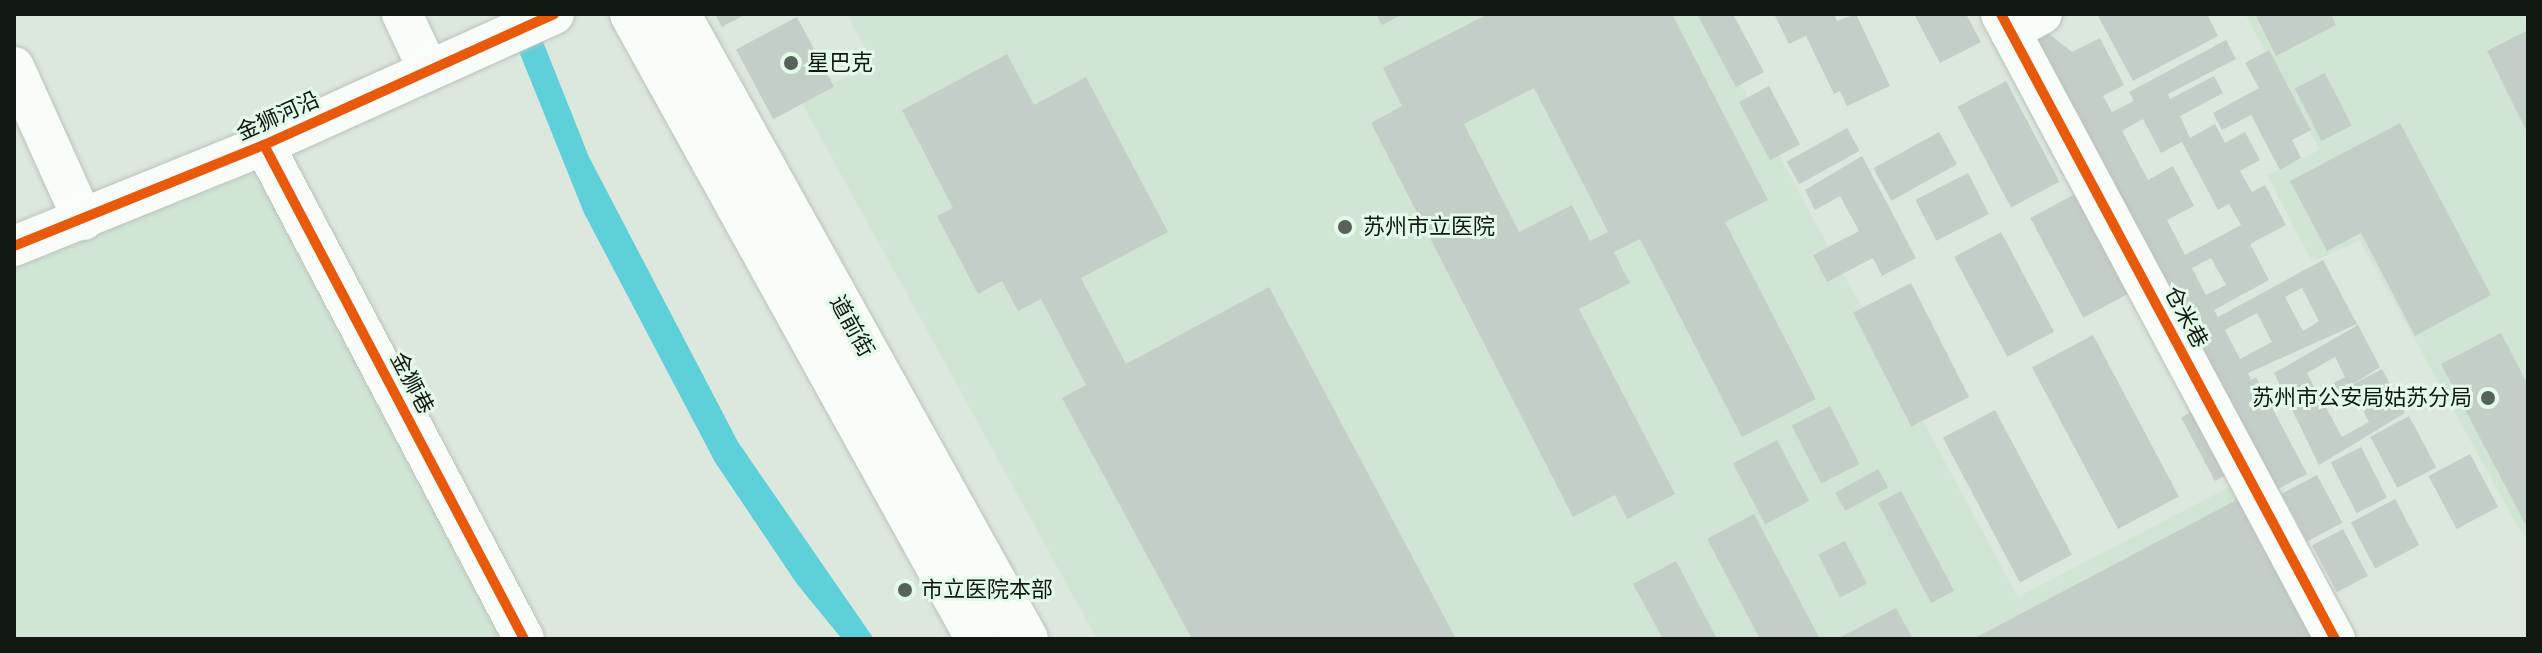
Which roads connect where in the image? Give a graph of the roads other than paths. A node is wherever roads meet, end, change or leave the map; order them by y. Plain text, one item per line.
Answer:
1 (402, 14) edge
2 (632, 14) edge
3 (678, 14) edge
4 (2018, 20) edge
5 (533, 24) edge
6 (14, 67) edge
7 (428, 69) junction
8 (264, 145) junction
9 (83, 220) junction
10 (14, 246) edge
11 (524, 639) edge
12 (978, 639) edge
13 (1026, 639) edge
14 (2335, 639) edge

1 - 7 street
2 - 12 main road, 道前街
3 - 13 main road, 道前街
4 - 14 street, 仓米巷
5 - 7 street, 金狮河沿
6 - 9 street
7 - 8 street, 金狮河沿
8 - 9 street, 金狮河沿
8 - 11 street, 金狮巷
9 - 10 street, 金狮河沿

